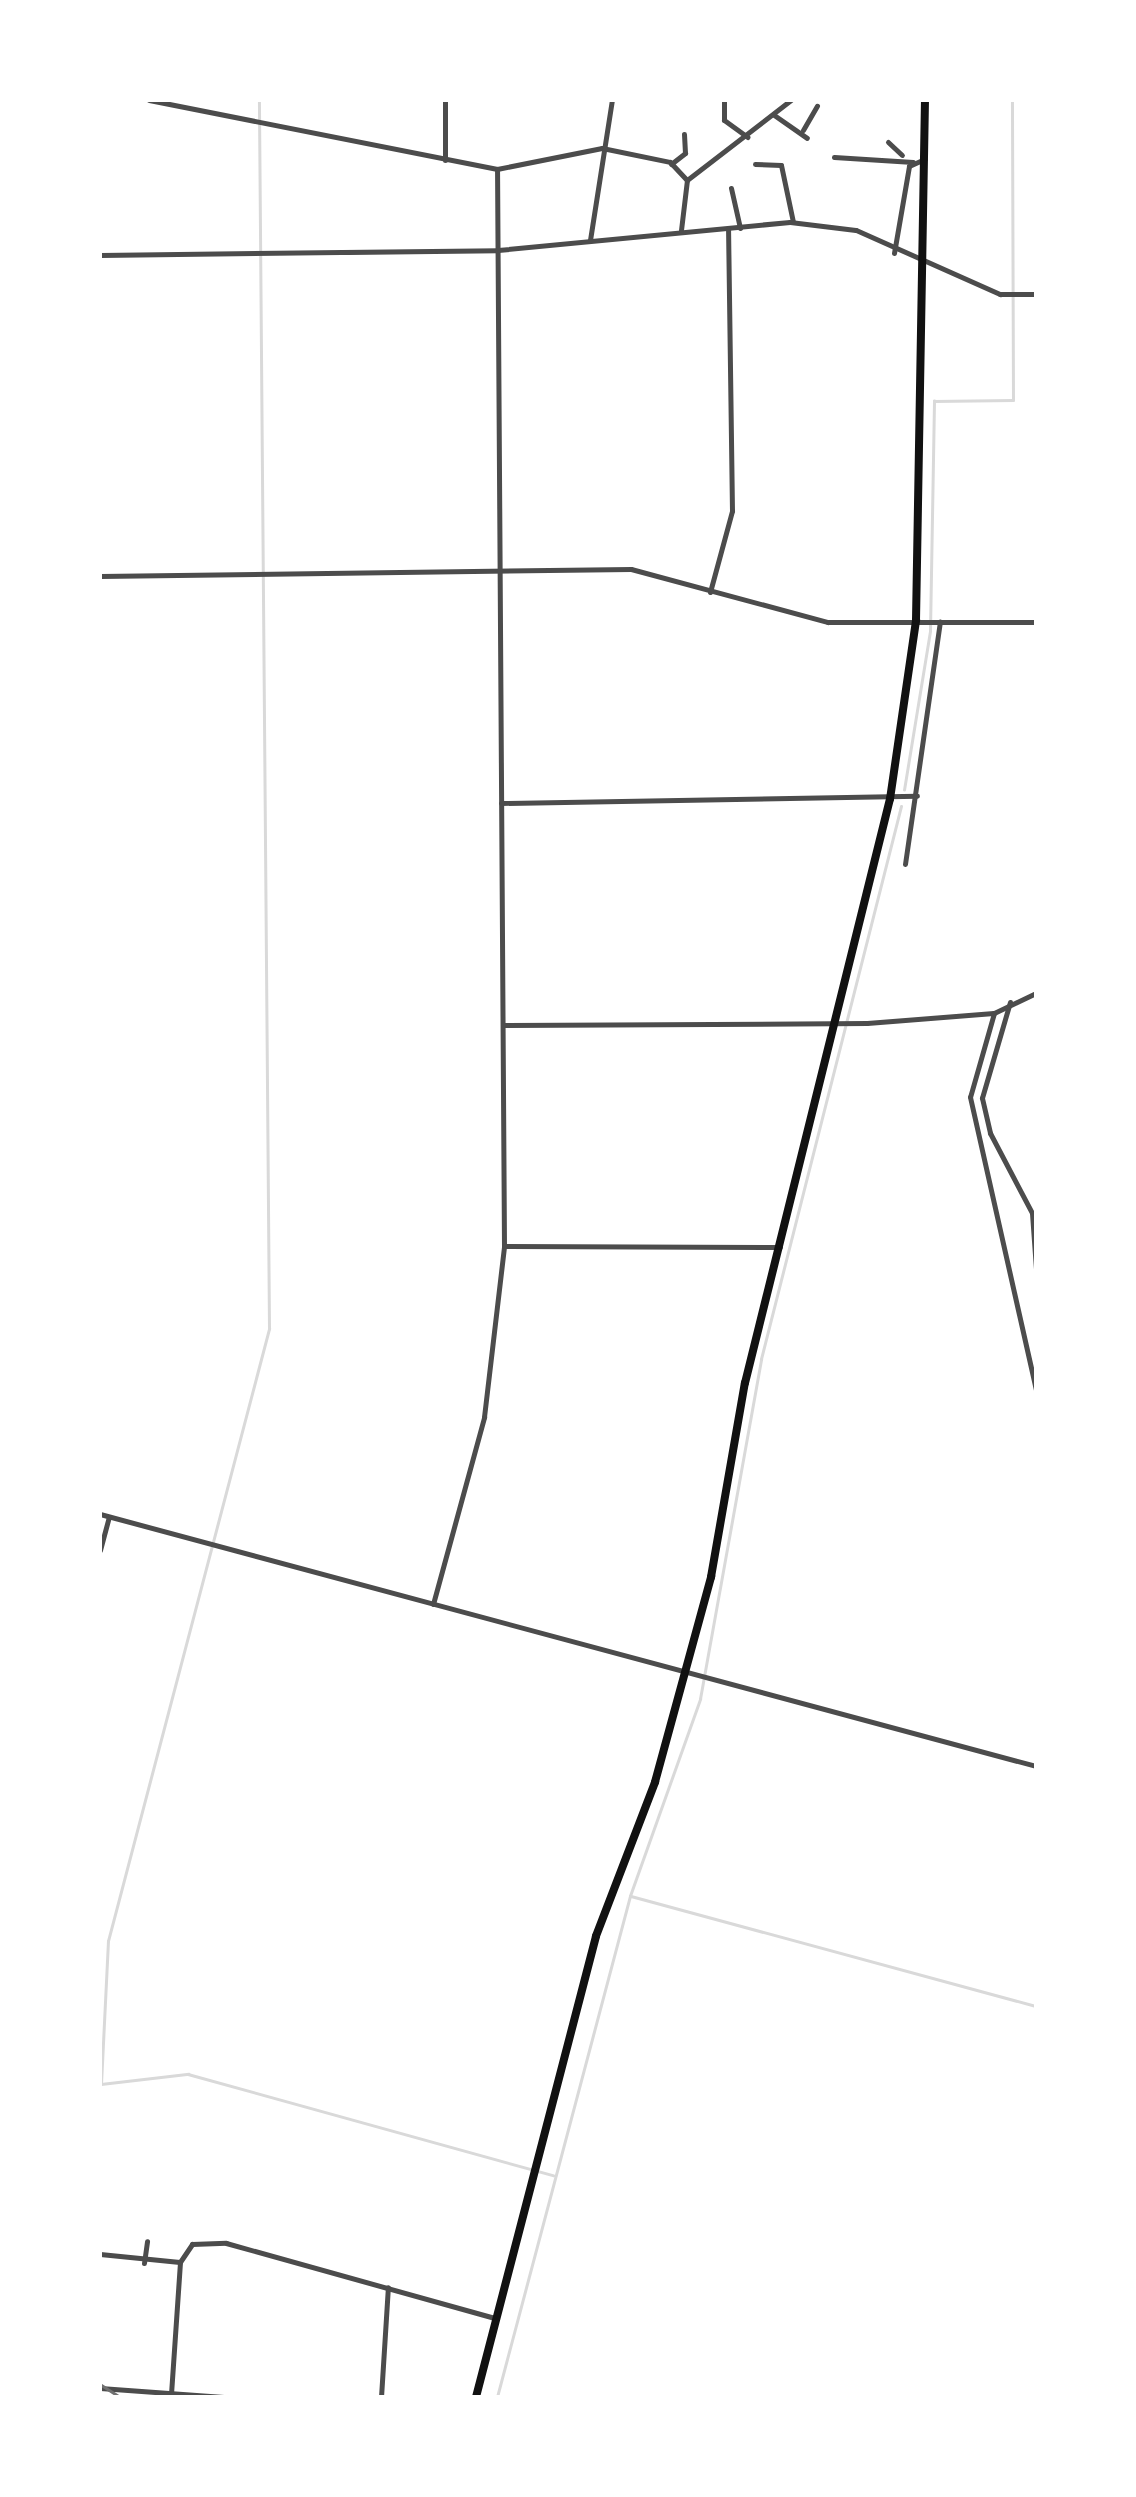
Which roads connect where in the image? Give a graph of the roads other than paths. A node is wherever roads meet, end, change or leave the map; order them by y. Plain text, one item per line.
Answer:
1 (150, 100) edge
2 (445, 100) edge
3 (612, 100) edge
4 (724, 100) edge
5 (791, 100) edge
6 (925, 100) edge
7 (817, 106) dead end
8 (774, 115) junction
9 (803, 130) junction
10 (684, 134) dead end
11 (747, 137) junction
12 (807, 138) dead end
13 (888, 142) dead end
14 (602, 148) junction
15 (834, 157) dead end
16 (904, 158) junction
17 (925, 159) junction
18 (444, 160) junction
19 (913, 162) junction
20 (671, 164) junction
21 (755, 164) dead end
22 (496, 169) junction
23 (687, 180) junction
24 (731, 188) dead end
25 (792, 222) junction
26 (740, 228) junction
27 (681, 230) junction
28 (728, 230) junction
29 (590, 240) junction
30 (498, 250) junction
31 (894, 253) junction
32 (100, 254) edge
33 (923, 264) junction
34 (1036, 294) edge
35 (497, 570) junction
36 (100, 576) edge
37 (710, 592) junction
38 (918, 620) junction
39 (940, 622) junction
40 (1036, 622) edge
41 (918, 796) junction
42 (890, 800) junction
43 (501, 803) junction
44 (905, 864) dead end
45 (1036, 994) edge
46 (1010, 1002) junction
47 (994, 1013) junction
48 (842, 1023) junction
49 (502, 1025) junction
50 (504, 1246) junction
51 (780, 1248) junction
52 (1036, 1268) edge
53 (1036, 1390) edge
54 (100, 1514) edge
55 (109, 1517) junction
56 (100, 1550) edge
57 (433, 1604) junction
58 (685, 1674) junction
59 (1036, 1766) edge
60 (147, 2241) dead end
61 (100, 2254) edge
62 (180, 2262) junction
63 (144, 2263) junction
64 (388, 2288) junction
65 (494, 2318) junction
66 (100, 2388) edge
67 (132, 2394) edge
68 (171, 2394) junction
69 (224, 2397) edge
70 (381, 2397) edge
71 (476, 2397) edge

1 - 18 street
2 - 18 street
3 - 14 street
4 - 11 street
5 - 8 street
6 - 17 main road
7 - 9 street
8 - 9 street
8 - 11 street
9 - 12 street
10 - 20 street
11 - 23 street
13 - 16 street
14 - 20 street
14 - 22 street
14 - 29 street
15 - 16 street
16 - 19 street
17 - 19 street
17 - 33 main road
18 - 22 street
19 - 31 street
20 - 23 street
21 - 25 street
22 - 30 street
23 - 27 street
24 - 26 street
25 - 26 street
25 - 31 street
26 - 28 street
27 - 28 street
27 - 29 street
28 - 37 street
29 - 30 street
30 - 32 street
30 - 35 street
31 - 33 street
33 - 34 street
33 - 38 main road
35 - 36 street
35 - 37 street
35 - 43 street
37 - 38 street
38 - 39 street
38 - 42 main road
39 - 40 street
39 - 41 street
41 - 42 street
41 - 44 street
42 - 43 street
42 - 48 main road
43 - 49 street
45 - 46 street
46 - 47 street
46 - 52 street
47 - 48 street
47 - 53 street
48 - 49 street
48 - 51 main road
49 - 50 street
50 - 51 street
50 - 57 street
51 - 58 main road
54 - 55 street
55 - 56 street
55 - 57 street
57 - 58 street
58 - 59 street
58 - 65 main road
60 - 63 street
61 - 63 street
62 - 63 street
62 - 64 street
62 - 68 street
64 - 65 street
64 - 70 street
65 - 71 main road
66 - 67 street
67 - 68 street
68 - 69 street

